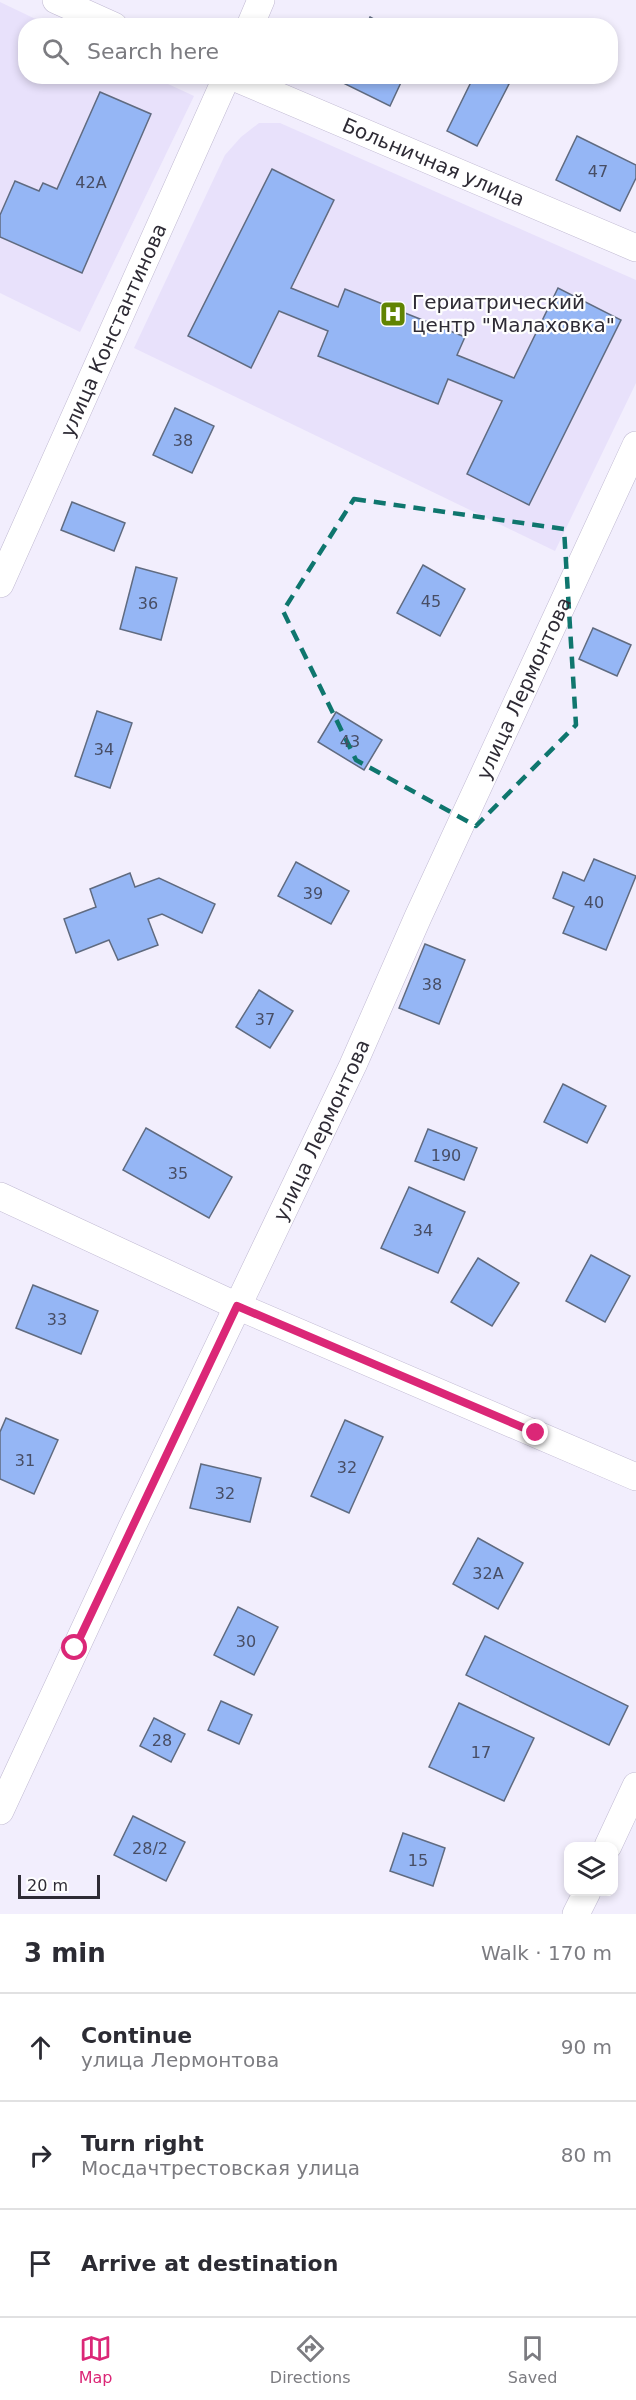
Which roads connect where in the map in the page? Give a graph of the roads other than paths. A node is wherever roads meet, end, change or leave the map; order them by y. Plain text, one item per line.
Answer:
1 (56, 0) edge
2 (261, 0) edge
3 (96, 18) edge
4 (253, 18) edge
5 (225, 84) edge
6 (248, 84) edge
7 (636, 248) edge
8 (636, 444) edge
9 (0, 584) edge
10 (0, 1196) edge
11 (237, 1306) junction
12 (636, 1477) edge
13 (636, 1786) edge
14 (0, 1811) edge
15 (610, 1842) edge
16 (584, 1896) edge
17 (576, 1914) edge

1 - 3 street
2 - 4 street
5 - 9 street, улица Константинова
6 - 7 street, Больничная улица
8 - 11 street, улица Лермонтова
10 - 11 street
11 - 12 street
11 - 14 street, улица Лермонтова
13 - 15 street
16 - 17 street

